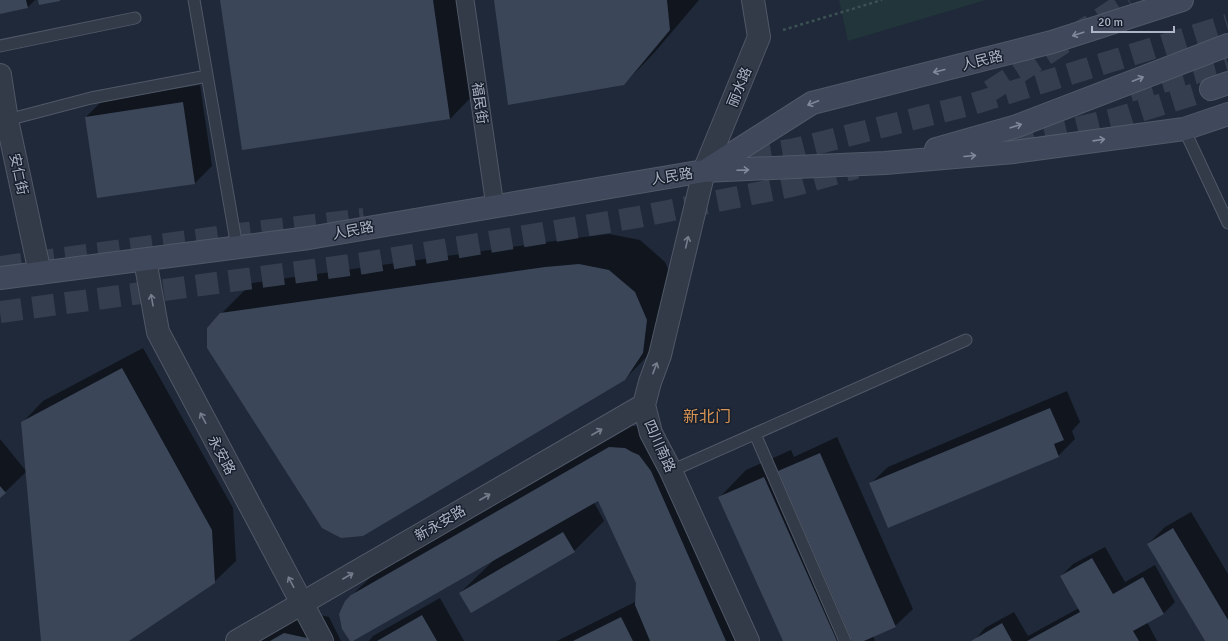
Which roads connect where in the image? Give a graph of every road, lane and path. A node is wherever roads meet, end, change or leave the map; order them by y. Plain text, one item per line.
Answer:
1 (194, 0) edge
2 (464, 0) edge
3 (753, 0) edge
4 (882, 0) edge
5 (1182, 0) edge
6 (135, 18) dead end
7 (759, 37) junction
8 (1228, 45) edge
9 (0, 46) edge
10 (0, 75) edge
11 (207, 76) junction
12 (1228, 114) edge
13 (8, 120) junction
14 (1184, 129) junction
15 (884, 164) junction
16 (704, 171) junction
17 (495, 206) junction
18 (1228, 223) edge
19 (237, 248) junction
20 (145, 260) junction
21 (40, 273) junction
22 (0, 278) edge
23 (966, 340) dead end
24 (644, 405) junction
25 (755, 434) junction
26 (670, 471) junction
27 (302, 603) junction
28 (237, 641) edge
29 (322, 641) edge
30 (748, 641) edge
31 (845, 641) edge

1 - 11 lane
2 - 17 street, 福民街
3 - 7 street
4 - 7 path
5 -> 16 main road, 人民路
6 - 9 lane
7 - 16 street, 丽水路
15 -> 8 main road, 人民路
10 - 13 street, 安仁街
11 - 13 lane
11 - 19 lane
12 - 14 main road, 人民路
13 - 21 street, 安仁街
15 -> 14 main road, 人民路
14 - 18 lane
16 -> 15 main road, 人民路
16 - 17 main road, 人民路
24 -> 16 street, 四川南路
17 - 19 main road, 人民路
19 - 20 main road, 人民路
20 - 21 main road, 人民路
27 -> 20 street, 永安路
21 - 22 main road, 人民路
23 - 25 lane
24 - 26 street, 四川南路
27 -> 24 street, 新永安路
25 - 26 lane
25 - 31 lane
26 - 30 street, 四川南路
27 - 28 street, 新永安路
27 - 29 street, 永安路

